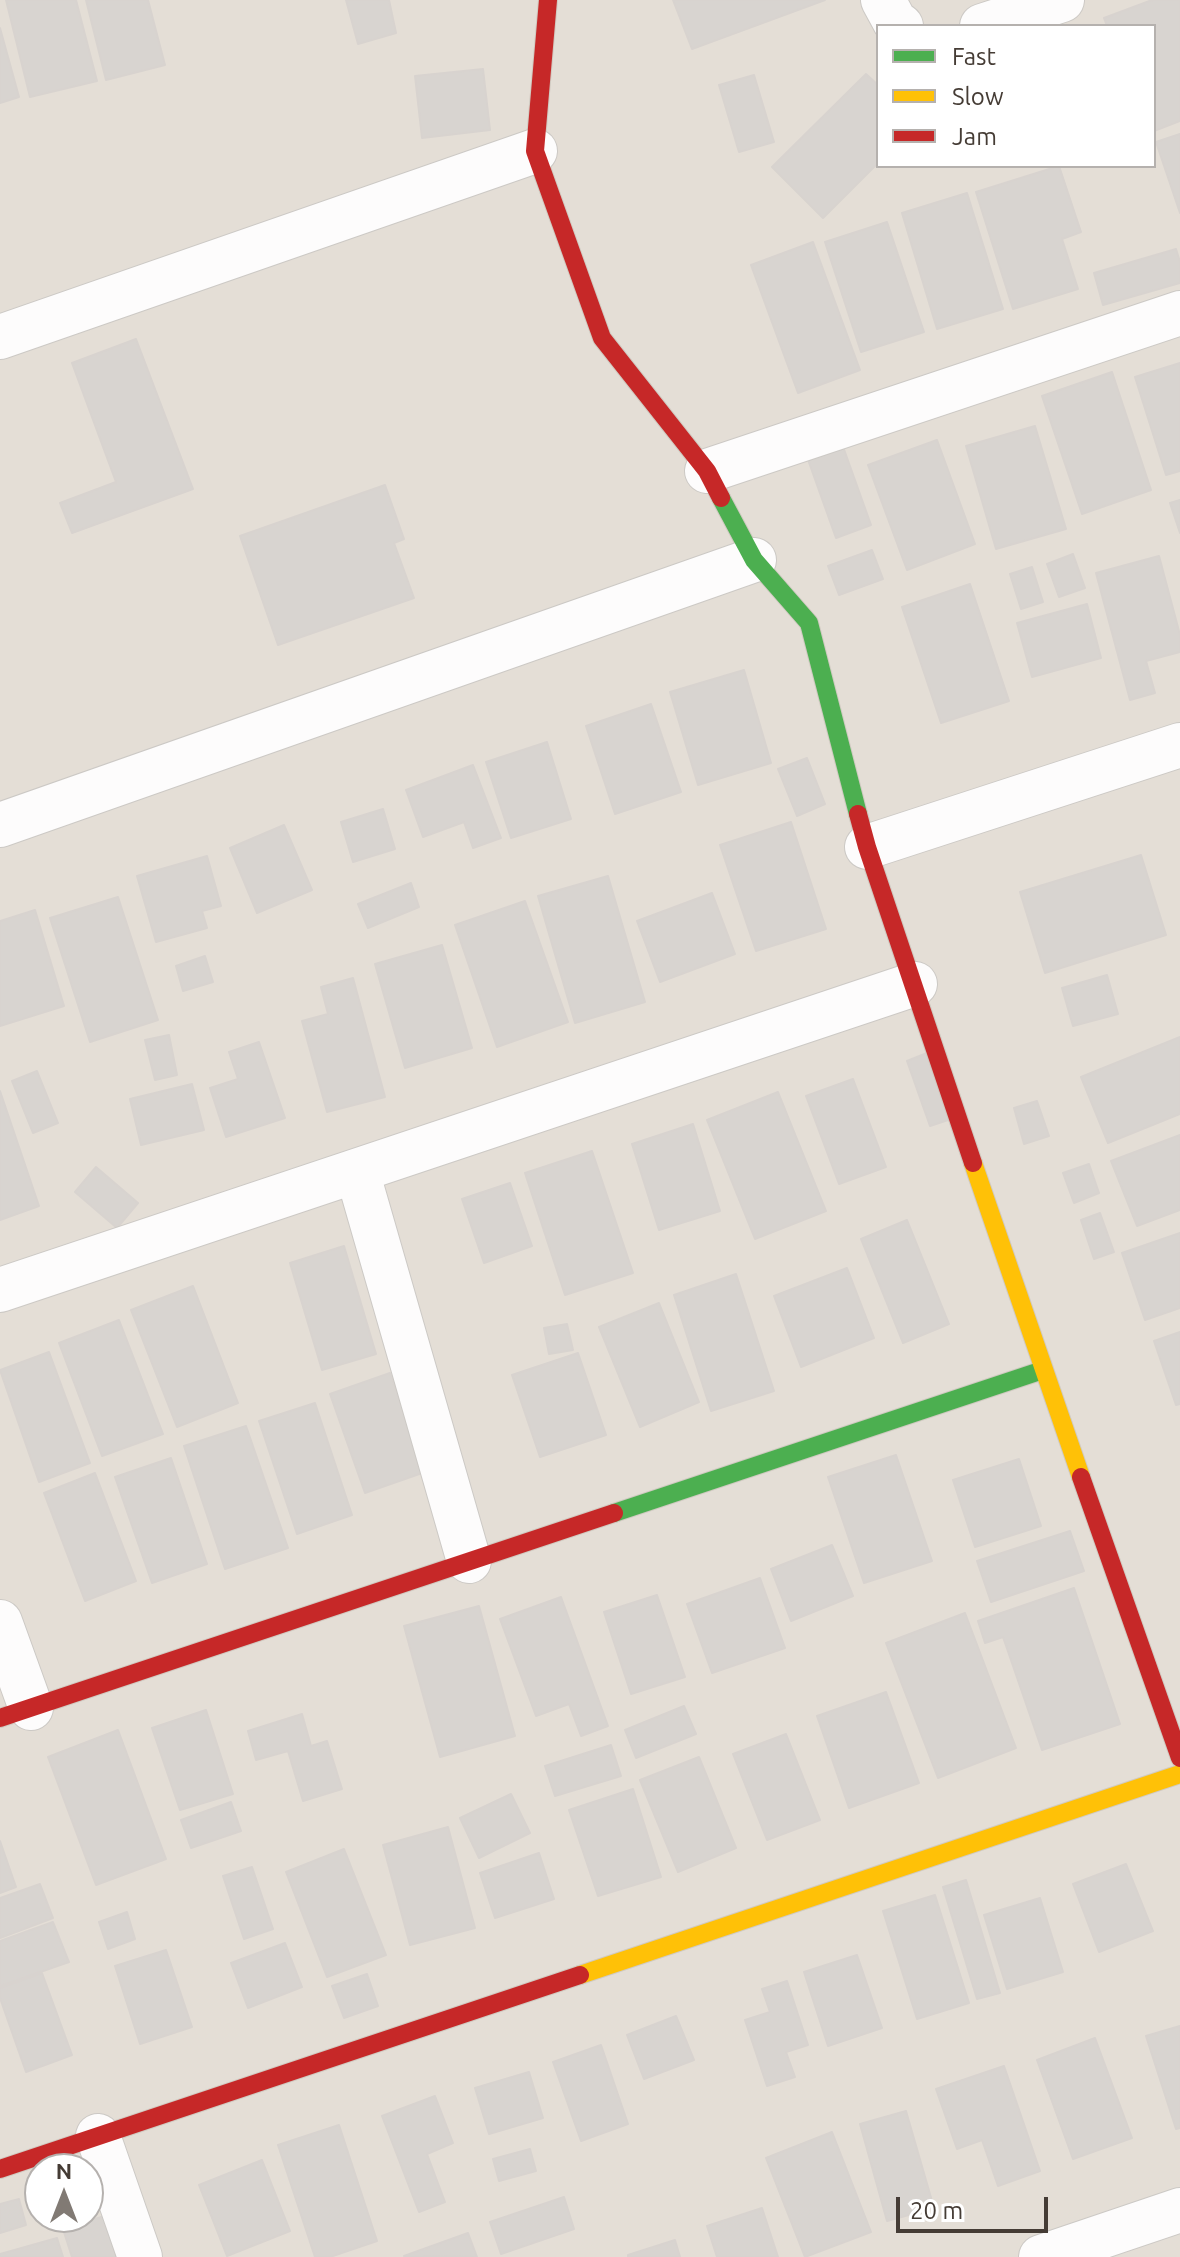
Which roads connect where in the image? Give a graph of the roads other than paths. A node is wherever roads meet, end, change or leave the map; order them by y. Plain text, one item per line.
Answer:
1 (548, 0) edge
2 (883, 0) edge
3 (1062, 0) edge
4 (898, 24) edge
5 (988, 24) edge
6 (535, 151) junction
7 (1180, 313) edge
8 (0, 337) edge
9 (707, 471) junction
10 (754, 560) junction
11 (1180, 745) edge
12 (2, 819) edge
13 (867, 847) junction
14 (915, 984) junction
15 (357, 1171) junction
16 (0, 1290) edge
17 (1043, 1370) junction
18 (469, 1561) junction
19 (0, 1622) edge
20 (15, 1713) edge
21 (1180, 1758) edge
22 (1180, 1774) edge
23 (98, 2136) junction
24 (0, 2169) edge
25 (1180, 2210) edge
26 (140, 2257) edge
27 (1041, 2257) edge

1 - 6 street
2 - 4 street
3 - 5 street
6 - 8 street
6 - 9 street
7 - 9 street
9 - 10 street
10 - 12 street
10 - 13 street
11 - 13 street
13 - 14 street
14 - 15 street
14 - 17 street
15 - 16 street
15 - 18 street
17 - 18 street
17 - 21 street
18 - 20 street
19 - 20 street
22 - 23 street
23 - 24 street
23 - 26 street
25 - 27 street

